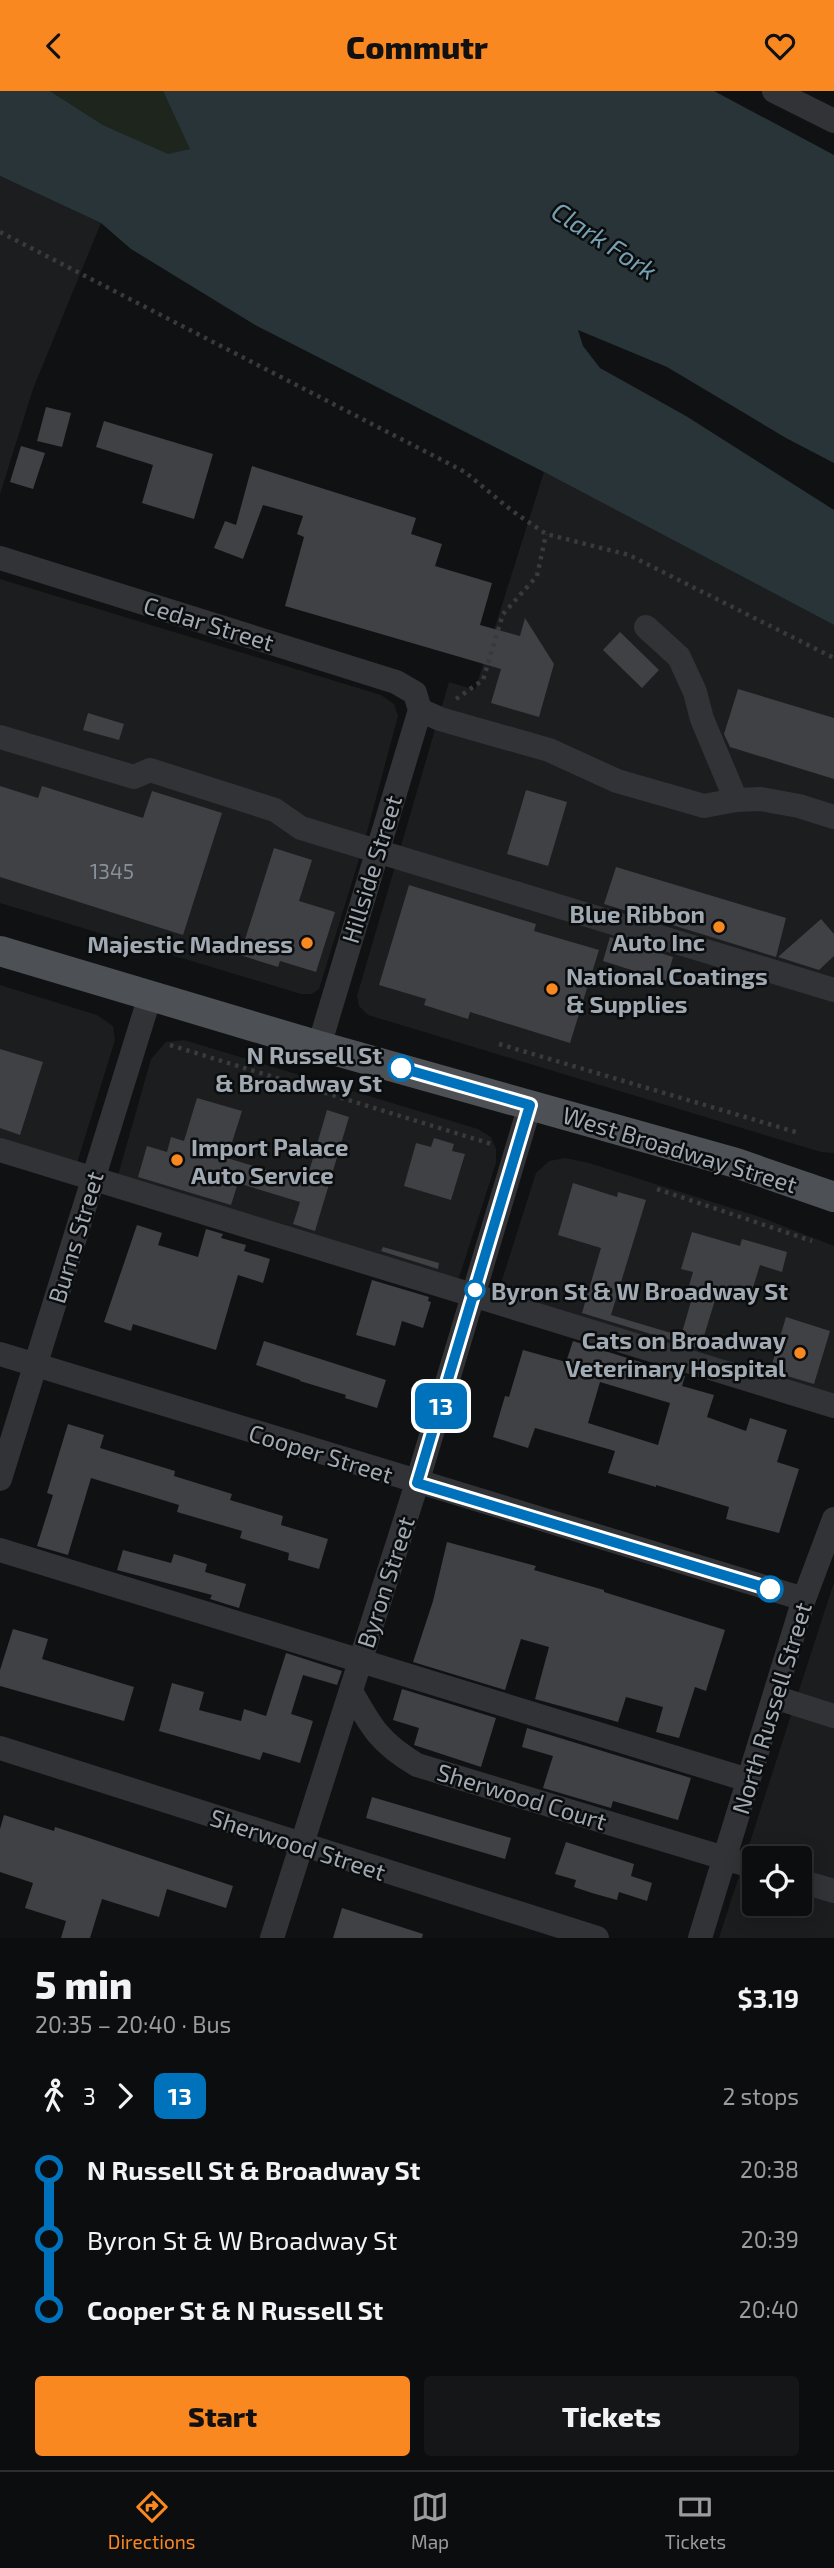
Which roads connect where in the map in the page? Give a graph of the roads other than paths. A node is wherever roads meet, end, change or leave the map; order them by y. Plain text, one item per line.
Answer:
1 (774, 91) edge
2 (834, 121) edge
3 (0, 558) edge
4 (646, 627) dead end
5 (417, 701) junction
6 (0, 737) edge
7 (736, 800) junction
8 (834, 817) edge
9 (376, 852) junction
10 (0, 951) edge
11 (834, 990) edge
12 (150, 996) junction
13 (319, 1045) junction
14 (530, 1105) junction
15 (0, 1150) edge
16 (784, 1178) junction
17 (92, 1179) junction
18 (834, 1179) edge
19 (834, 1197) edge
20 (474, 1296) junction
21 (0, 1355) edge
22 (37, 1366) junction
23 (834, 1406) edge
24 (0, 1479) edge
25 (417, 1483) junction
26 (833, 1526) edge
27 (0, 1550) edge
28 (804, 1599) junction
29 (360, 1661) junction
30 (351, 1691) junction
31 (774, 1697) junction
32 (834, 1716) edge
33 (0, 1748) edge
34 (748, 1780) junction
35 (300, 1844) junction
36 (724, 1857) junction
37 (742, 1863) edge
38 (812, 1885) edge
39 (834, 1891) edge
40 (272, 1938) edge
41 (597, 1938) edge
42 (699, 1938) edge

1 - 2 street
3 - 5 street, Cedar Street
4 - 7 street
5 - 7 street, Cedar Street
5 - 9 street, Hillside Street
6 - 9 street
7 - 8 street, Cedar Street
9 - 11 street
9 - 13 street, Hillside Street
10 - 12 main road, West Broadway Street
12 - 13 main road, West Broadway Street
12 - 17 street, Burns Street
13 - 14 main road, West Broadway Street
14 - 16 main road, West Broadway Street
14 - 20 street, Byron Street
15 - 17 street
16 - 18 main road
16 - 19 main road, West Broadway Street
17 - 20 street
17 - 22 street, Burns Street
20 - 23 street
20 - 25 street, Byron Street
21 - 22 street, Cooper Street
22 - 24 street, Burns Street
22 - 25 street, Cooper Street
25 - 28 street, Cooper Street
25 - 29 street, Byron Street
26 - 28 street, North Russell Street
27 - 29 street
28 - 31 street, North Russell Street
29 - 30 street, Byron Street
29 - 34 street
30 - 35 street, Byron Street
30 - 36 street, Sherwood Court
31 - 32 street
31 - 34 street, North Russell Street
33 - 35 street, Sherwood Street
34 - 36 street, North Russell Street
35 - 40 street, Byron Street
35 - 41 street, Sherwood Street
36 - 37 street
36 - 42 street, North Russell Street
38 - 39 street

